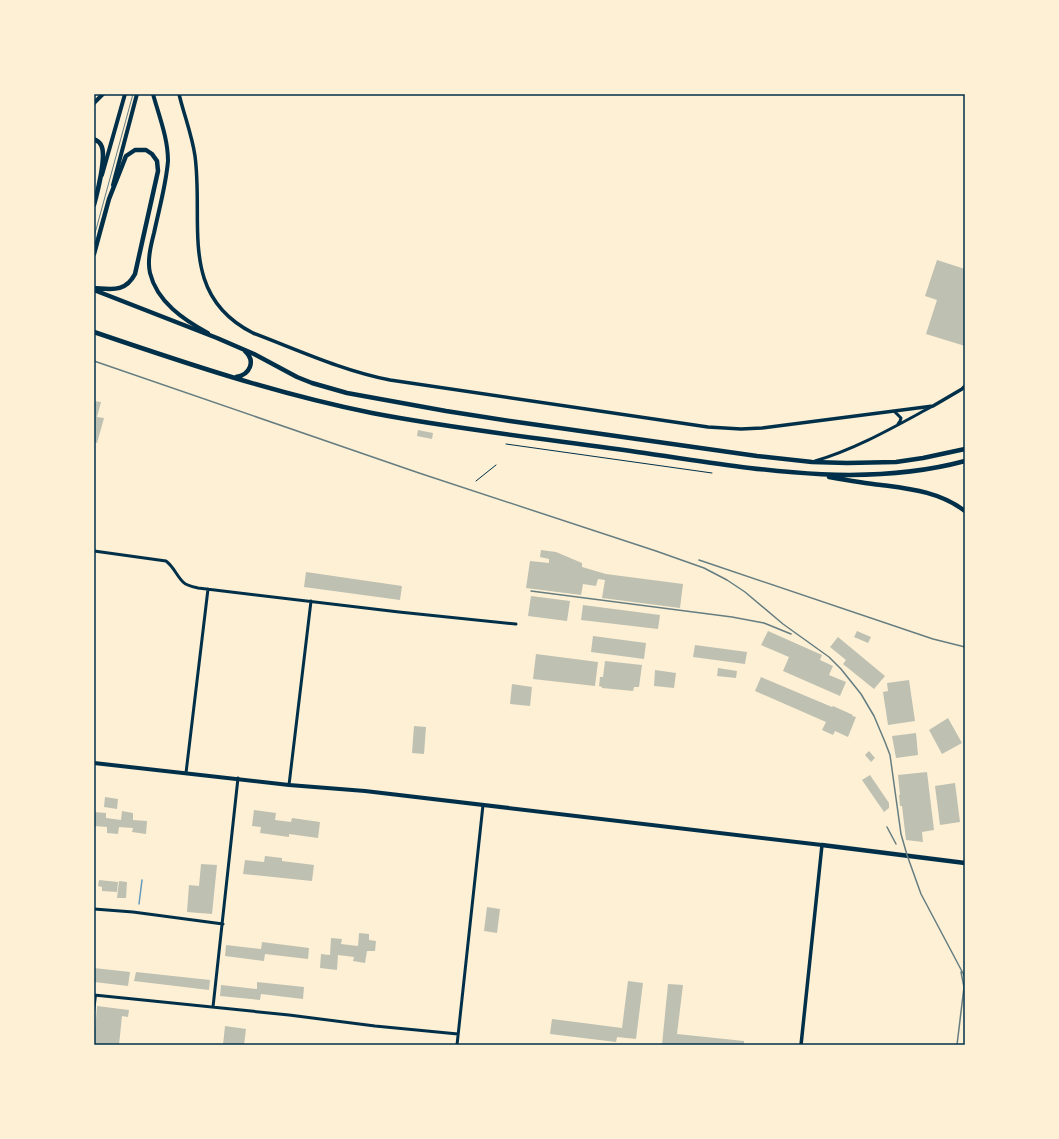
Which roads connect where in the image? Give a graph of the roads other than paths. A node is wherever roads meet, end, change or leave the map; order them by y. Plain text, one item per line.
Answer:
1 (103, 94) edge
2 (125, 94) edge
3 (137, 94) edge
4 (153, 94) edge
5 (179, 94) edge
6 (94, 103) edge
7 (94, 139) edge
8 (100, 182) junction
9 (109, 200) junction
10 (94, 205) edge
11 (94, 254) edge
12 (94, 289) edge
13 (94, 332) edge
14 (218, 338) junction
15 (240, 348) junction
16 (230, 377) junction
17 (965, 386) edge
18 (933, 406) junction
19 (895, 412) junction
20 (896, 426) junction
21 (965, 449) edge
22 (965, 461) edge
23 (812, 462) junction
24 (809, 474) junction
25 (965, 511) edge
26 (94, 551) edge
27 (208, 589) junction
28 (310, 601) junction
29 (516, 624) dead end
30 (94, 763) edge
31 (186, 773) junction
32 (238, 778) junction
33 (289, 785) junction
34 (484, 805) junction
35 (822, 845) junction
36 (965, 862) edge
37 (94, 909) edge
38 (223, 924) junction
39 (95, 995) edge
40 (213, 1007) junction
41 (94, 1012) edge
42 (458, 1034) junction
43 (457, 1045) edge
44 (800, 1045) edge

1 - 6 main road
2 - 8 main road
3 - 9 main road
4 - 14 main road
5 - 19 street
7 - 8 main road
8 - 10 main road
9 - 11 main road
9 - 12 main road
12 - 14 main road
13 - 16 main road
14 - 15 main road
15 - 16 main road
15 - 23 main road
16 - 24 main road
17 - 18 street
18 - 19 street
18 - 20 street
19 - 20 street
20 - 23 street
21 - 23 main road
22 - 24 main road
24 - 25 main road
26 - 27 street
27 - 28 street
27 - 31 street
28 - 29 street
28 - 33 street
30 - 31 main road
31 - 32 main road
32 - 33 main road
32 - 38 street
33 - 34 main road
34 - 35 main road
34 - 42 street
35 - 36 main road
35 - 44 street
37 - 38 street
38 - 40 street
39 - 40 street
39 - 41 street
40 - 42 street
42 - 43 street

